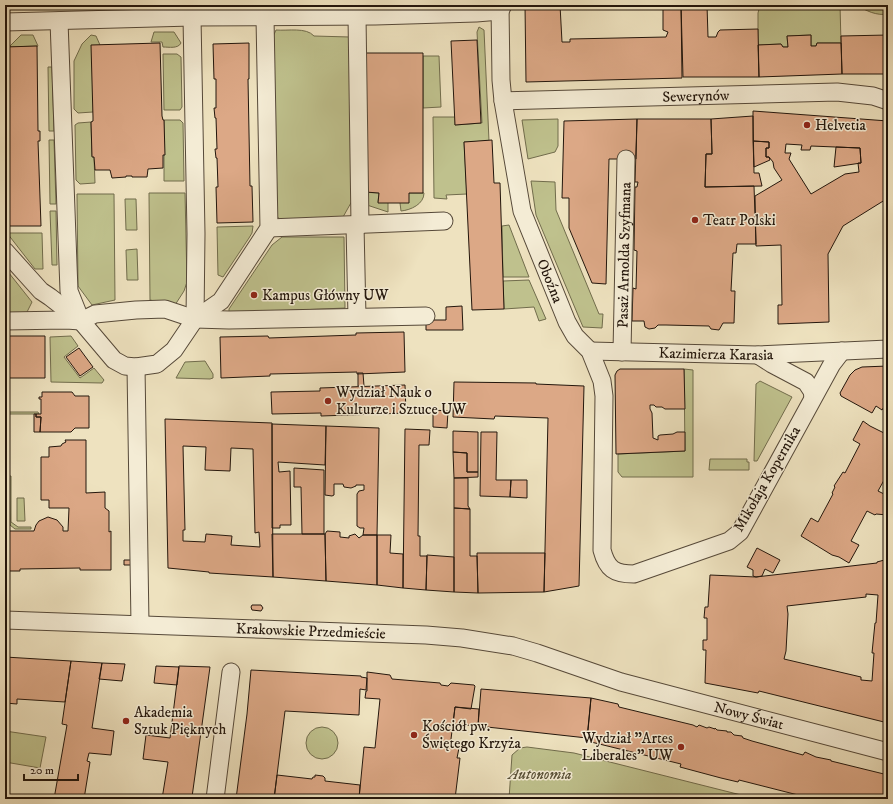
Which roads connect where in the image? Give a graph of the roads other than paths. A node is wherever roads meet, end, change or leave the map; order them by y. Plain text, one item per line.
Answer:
1 (501, 7) edge
2 (357, 16) junction
3 (192, 18) junction
4 (265, 18) junction
5 (59, 21) junction
6 (5, 22) edge
7 (503, 101) junction
8 (888, 101) edge
9 (626, 159) dead end
10 (444, 221) dead end
11 (357, 225) junction
12 (270, 228) junction
13 (5, 251) edge
14 (426, 316) dead end
15 (357, 317) junction
16 (195, 318) junction
17 (5, 320) edge
18 (81, 321) junction
19 (888, 349) edge
20 (590, 351) junction
21 (842, 351) junction
22 (622, 352) junction
23 (758, 355) junction
24 (136, 367) junction
25 (814, 397) junction
26 (602, 550) joint
27 (5, 620) edge
28 (140, 624) junction
29 (231, 672) dead end
30 (610, 678) joint
31 (888, 752) edge
32 (215, 799) edge

1 - 2 street
1 - 7 street, Oboźna
2 - 4 street
2 - 11 street
3 - 4 street
3 - 5 street
3 - 16 street
4 - 12 street
5 - 6 street
5 - 18 street
7 - 8 street, Sewerynów
7 - 20 street, Oboźna
9 - 22 street, Pasaż Arnolda Szyfmana
10 - 11 street
11 - 12 street
11 - 15 street
12 - 16 street
13 - 18 street
14 - 15 street
15 - 16 street
16 - 18 street
16 - 24 street
17 - 18 street
18 - 24 street
19 - 21 street
20 - 22 street, Kazimierza Karasia
20 - 26 street, Oboźna
21 - 23 street, Kazimierza Karasia
21 - 25 street, Mikołaja Kopernika
22 - 23 street, Kazimierza Karasia
23 - 25 street
24 - 28 street
25 - 26 street, Mikołaja Kopernika
27 - 28 street, Krakowskie Przedmieście
28 - 30 street, Krakowskie Przedmieście
29 - 32 street
30 - 31 street, Nowy Świat

